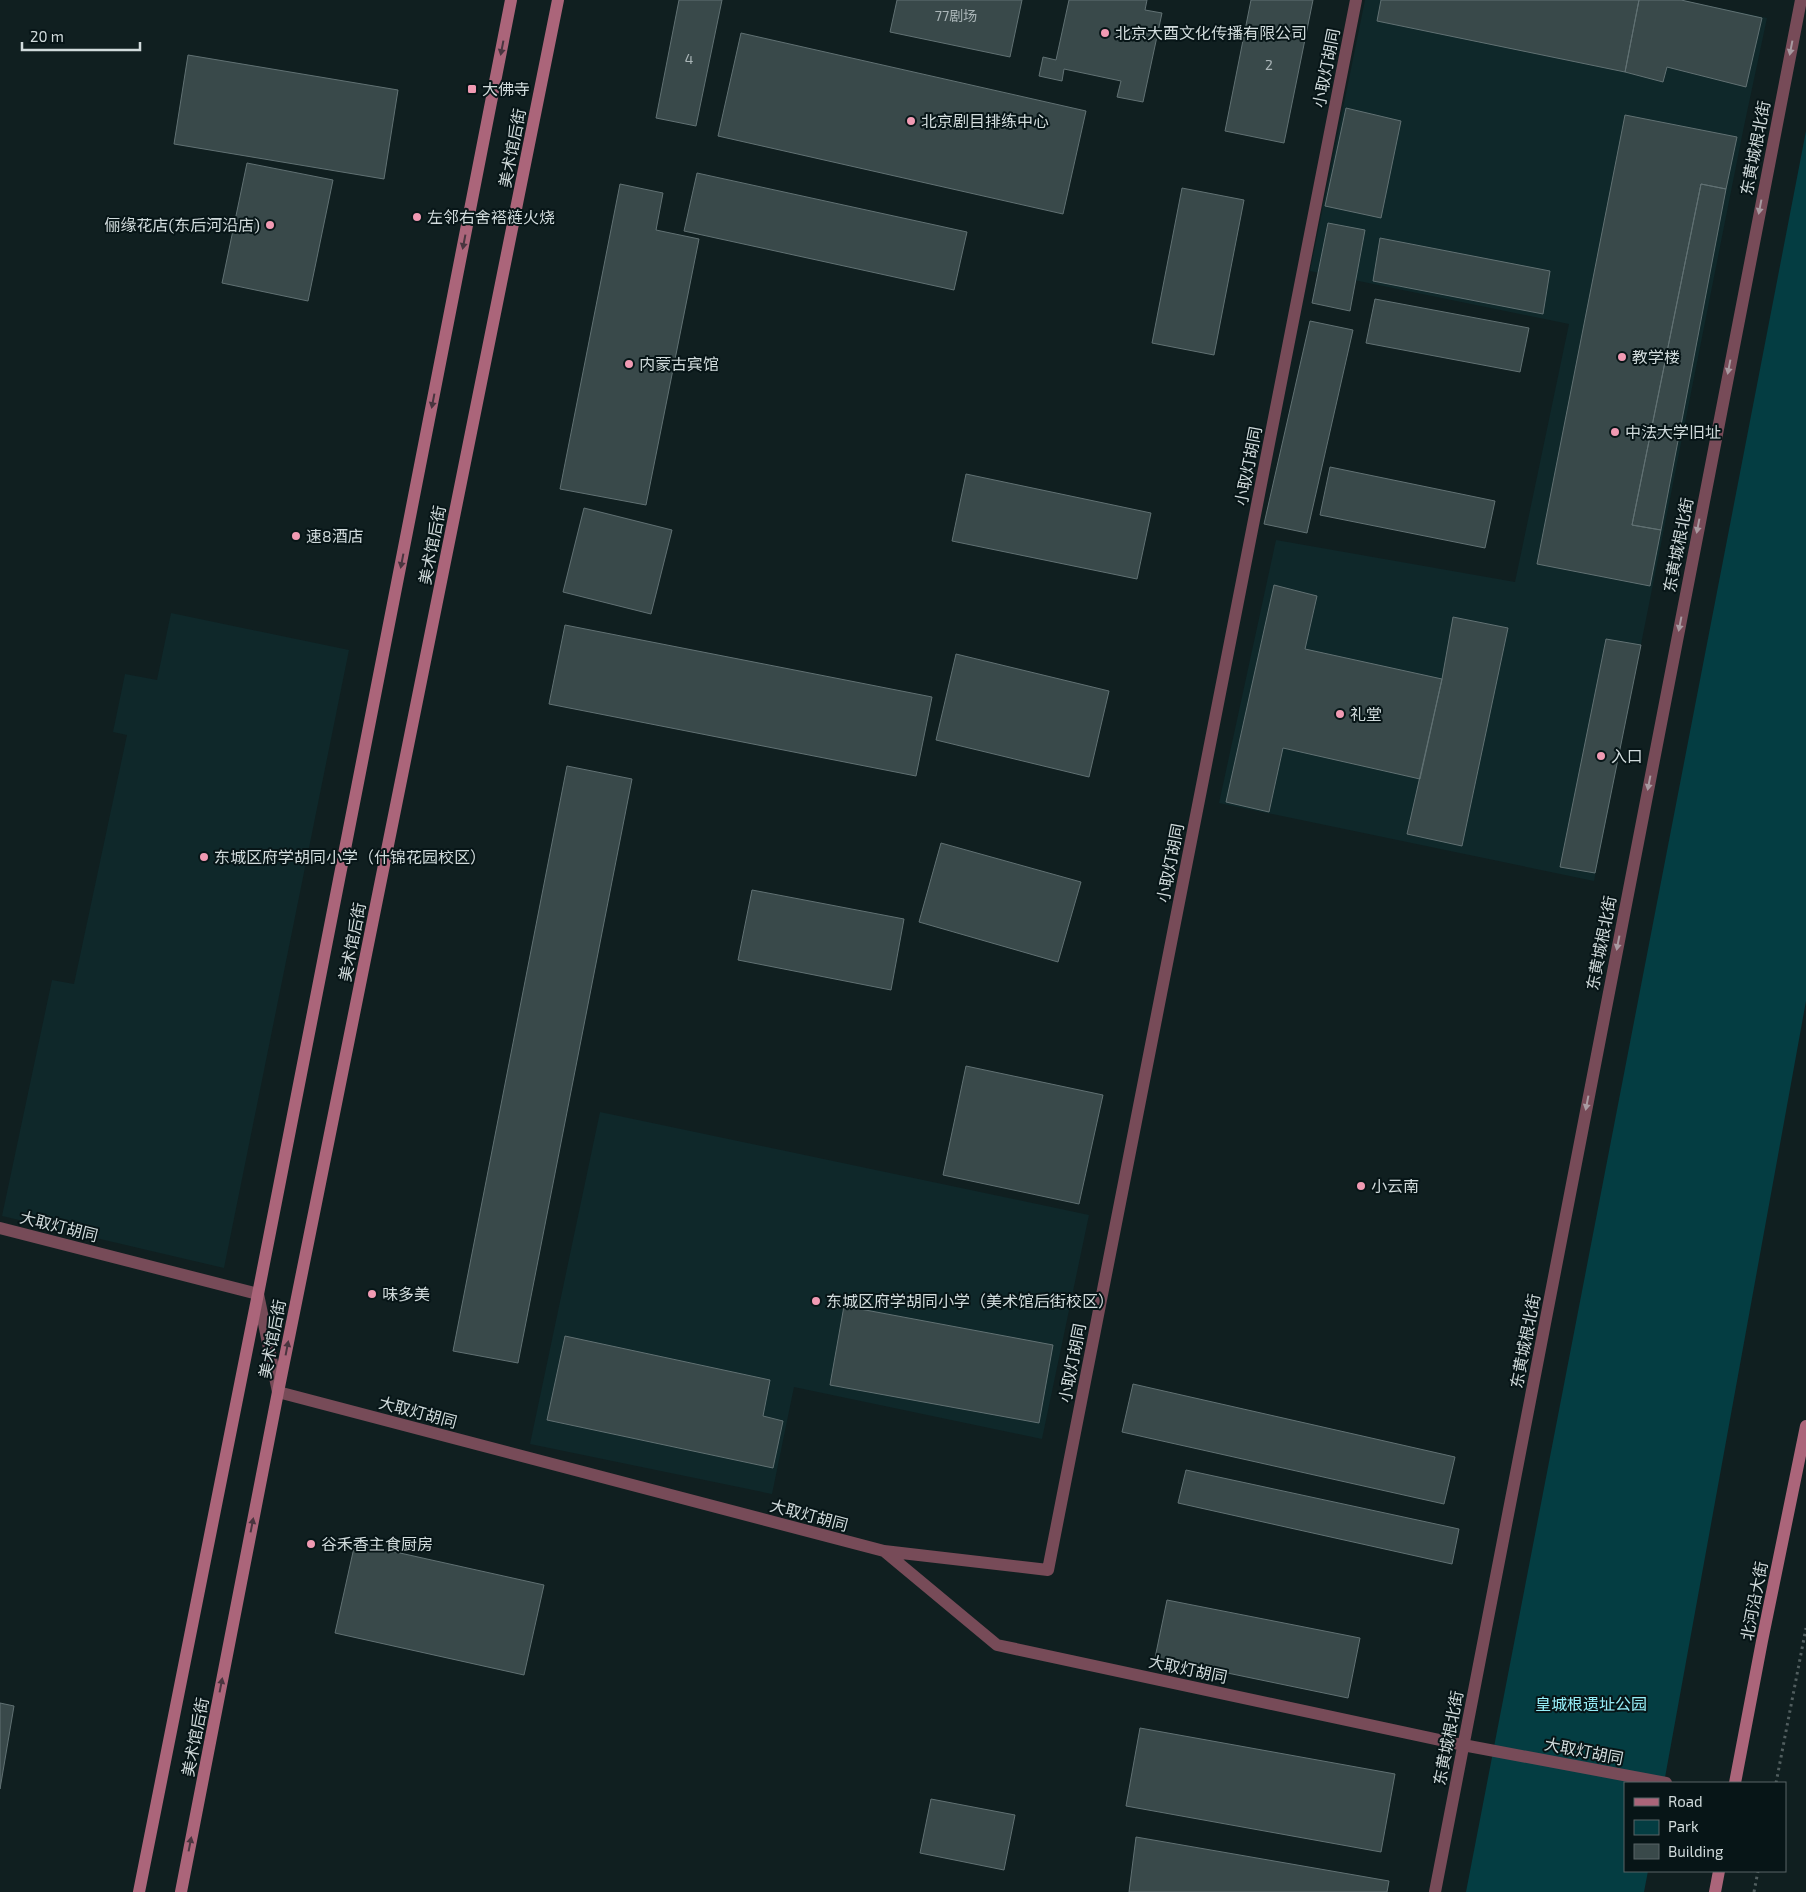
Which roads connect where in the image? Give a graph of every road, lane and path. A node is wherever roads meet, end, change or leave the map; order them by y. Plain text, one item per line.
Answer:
1 (511, 0) edge
2 (558, 0) edge
3 (1356, 0) edge
4 (1800, 0) edge
5 (0, 1228) edge
6 (258, 1294) junction
7 (278, 1392) junction
8 (1806, 1426) edge
9 (884, 1551) junction
10 (1806, 1628) edge
11 (1463, 1745) junction
12 (1661, 1782) edge
13 (1735, 1782) edge
14 (1776, 1782) edge
15 (1719, 1872) edge
16 (1758, 1872) edge
17 (139, 1892) edge
18 (181, 1892) edge
19 (1434, 1892) edge
20 (1715, 1892) edge
21 (1754, 1892) edge

1 -> 6 main road, 美术馆后街
7 -> 2 main road, 美术馆后街
3 - 9 street, 小取灯胡同
4 -> 11 street, 东黄城根北街
5 - 6 street, 大取灯胡同
6 - 7 street
6 - 17 main road, 美术馆后街
7 - 9 street, 大取灯胡同
18 -> 7 main road, 美术馆后街
8 - 13 main road, 北河沿大街
9 - 11 street, 大取灯胡同
10 - 14 path
11 - 12 street, 大取灯胡同
11 - 19 street, 东黄城根北街
15 - 20 main road
16 - 21 path

